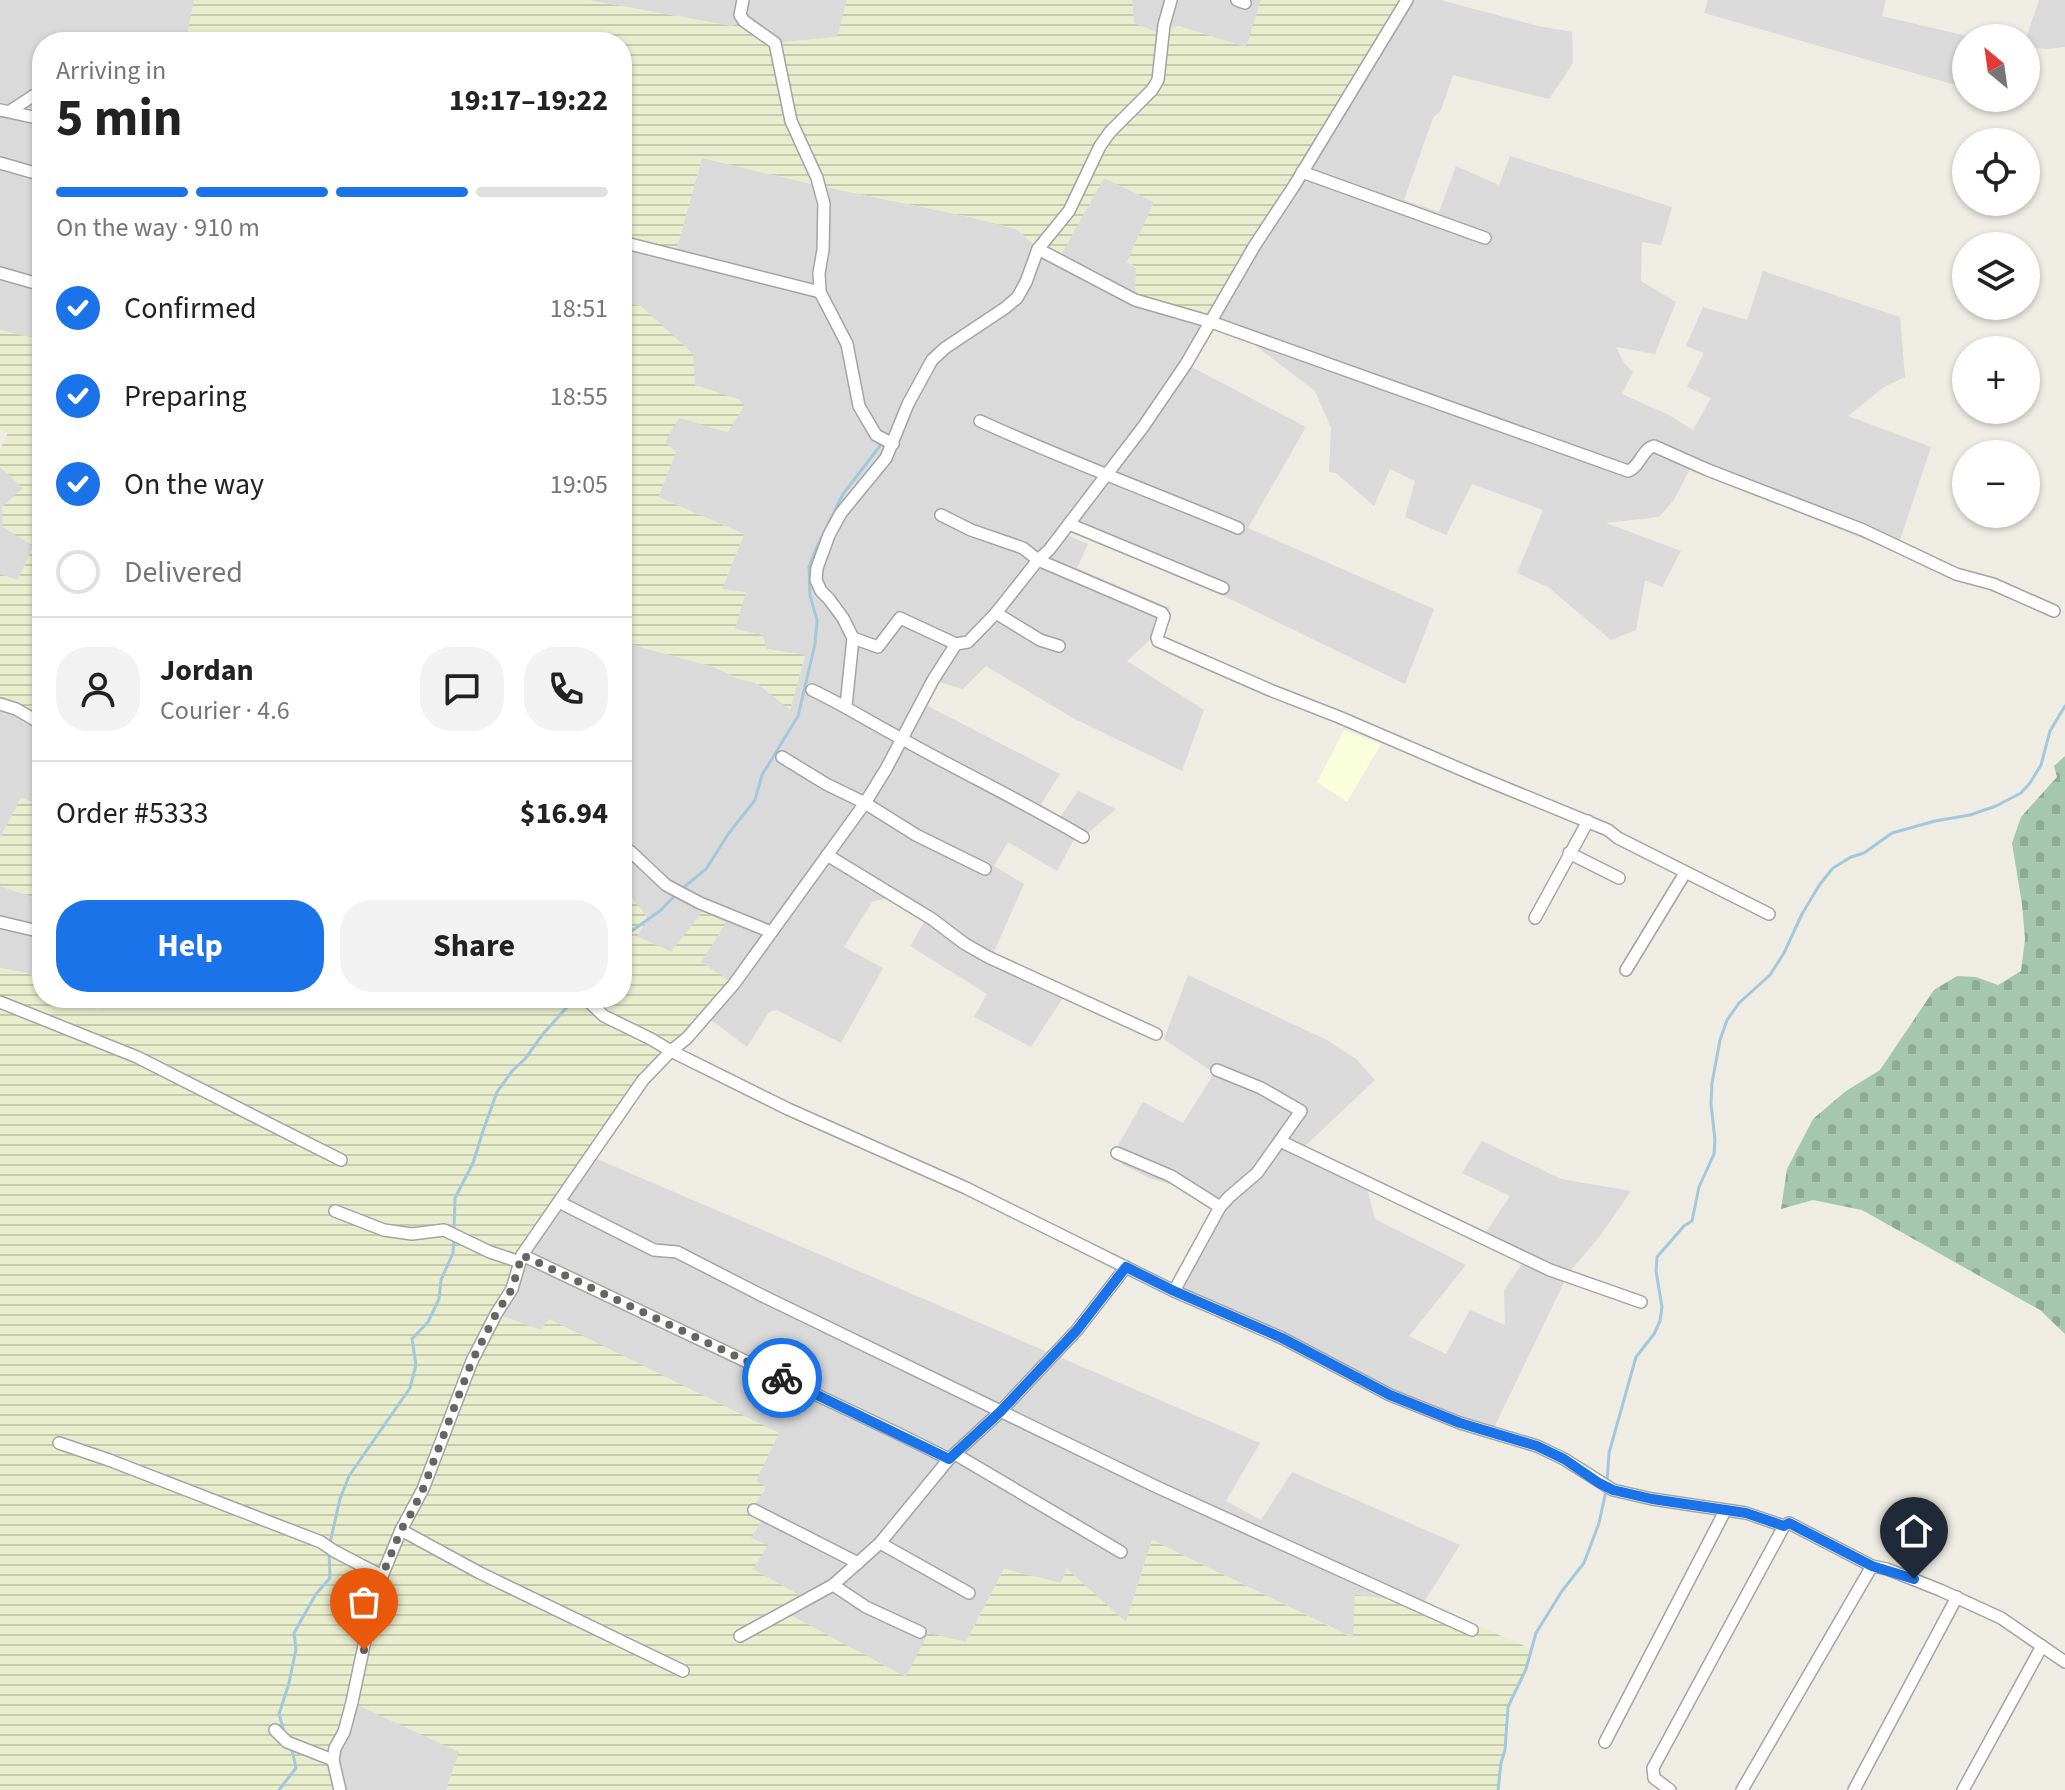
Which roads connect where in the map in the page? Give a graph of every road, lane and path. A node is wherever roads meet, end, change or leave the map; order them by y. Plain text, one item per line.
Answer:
1 (743, 0) edge
2 (1171, 0) edge
3 (1407, 0) edge
4 (32, 96) edge
5 (5, 110) edge
6 (32, 117) edge
7 (0, 163) edge
8 (32, 172) edge
9 (1302, 172) junction
10 (1485, 238) dead end
11 (632, 245) edge
12 (1038, 249) junction
13 (0, 273) edge
14 (32, 282) edge
15 (820, 292) junction
16 (1211, 322) junction
17 (980, 421) dead end
18 (893, 444) junction
19 (1105, 475) junction
20 (941, 515) dead end
21 (1069, 524) junction
22 (1238, 528) dead end
23 (1038, 560) junction
24 (1223, 588) dead end
25 (2054, 611) dead end
26 (996, 613) junction
27 (853, 638) junction
28 (956, 644) junction
29 (1059, 646) dead end
30 (812, 690) dead end
31 (0, 704) edge
32 (846, 706) junction
33 (32, 718) edge
34 (901, 739) junction
35 (782, 757) dead end
36 (865, 803) junction
37 (1588, 821) junction
38 (1083, 837) dead end
39 (632, 853) edge
40 (1569, 853) junction
41 (827, 855) junction
42 (985, 869) dead end
43 (1685, 873) junction
44 (1619, 878) dead end
45 (1769, 914) dead end
46 (1535, 918) dead end
47 (0, 922) edge
48 (32, 930) edge
49 (771, 932) junction
50 (1626, 970) dead end
51 (0, 1002) edge
52 (596, 1008) edge
53 (1156, 1034) dead end
54 (671, 1051) junction
55 (1217, 1070) dead end
56 (1280, 1141) junction
57 (1117, 1153) dead end
58 (341, 1160) dead end
59 (559, 1202) junction
60 (1220, 1207) junction
61 (335, 1211) dead end
62 (521, 1258) junction
63 (1126, 1267) junction
64 (1174, 1291) junction
65 (1641, 1302) dead end
66 (1000, 1412) junction
67 (59, 1443) dead end
68 (952, 1457) junction
69 (754, 1510) dead end
70 (1725, 1511) junction
71 (1784, 1526) junction
72 (401, 1530) junction
73 (880, 1543) junction
74 (1121, 1552) dead end
75 (858, 1563) junction
76 (1872, 1566) junction
77 (382, 1576) junction
78 (833, 1585) junction
79 (969, 1593) dead end
80 (1957, 1597) junction
81 (1472, 1630) dead end
82 (920, 1632) dead end
83 (740, 1636) dead end
84 (2042, 1646) junction
85 (2065, 1662) edge
86 (683, 1671) dead end
87 (275, 1730) dead end
88 (1605, 1742) dead end
89 (333, 1760) junction
90 (340, 1790) edge
91 (1670, 1790) edge
92 (1742, 1790) edge
93 (1854, 1790) edge
94 (1963, 1790) edge

1 - 15 street
2 - 12 street
3 - 9 street
4 - 5 street
5 - 6 street
7 - 8 street
9 - 10 street
9 - 16 street
11 - 15 street
12 - 16 street
12 - 18 street
13 - 14 street
15 - 18 street
16 - 19 street
16 - 25 street
17 - 19 street
18 - 27 street
19 - 21 street
19 - 22 street
20 - 23 street
21 - 23 street
21 - 24 street
23 - 26 street
23 - 37 street
26 - 28 street
26 - 29 street
27 - 28 street
27 - 32 street
28 - 34 street
30 - 32 street
31 - 33 street
32 - 34 street
34 - 36 street
34 - 38 street
35 - 36 street
36 - 41 street
36 - 42 street
37 - 40 street
37 - 43 street
39 - 49 street
40 - 44 street
40 - 46 street
41 - 49 street
41 - 53 street
43 - 45 street
43 - 50 street
47 - 48 street
49 - 54 street
51 - 58 street
52 - 54 street
54 - 59 street
54 - 63 street
55 - 56 street
56 - 60 street
56 - 65 street
57 - 60 street
59 - 62 street
59 - 66 street
60 - 64 street
61 - 62 street
62 - 68 street
62 - 72 street
63 - 64 street
63 - 66 street
64 - 70 street
66 - 68 street
66 - 81 street
67 - 77 street
68 - 73 street
68 - 74 street
69 - 75 street
70 - 71 street
70 - 88 street
71 - 76 street
71 - 91 street
72 - 77 street
72 - 86 street
73 - 75 street
73 - 79 street
75 - 78 street
76 - 80 street
76 - 92 street
77 - 89 street
78 - 82 street
78 - 83 street
80 - 84 street
80 - 93 street
84 - 85 street
84 - 94 street
87 - 89 street
89 - 90 street

